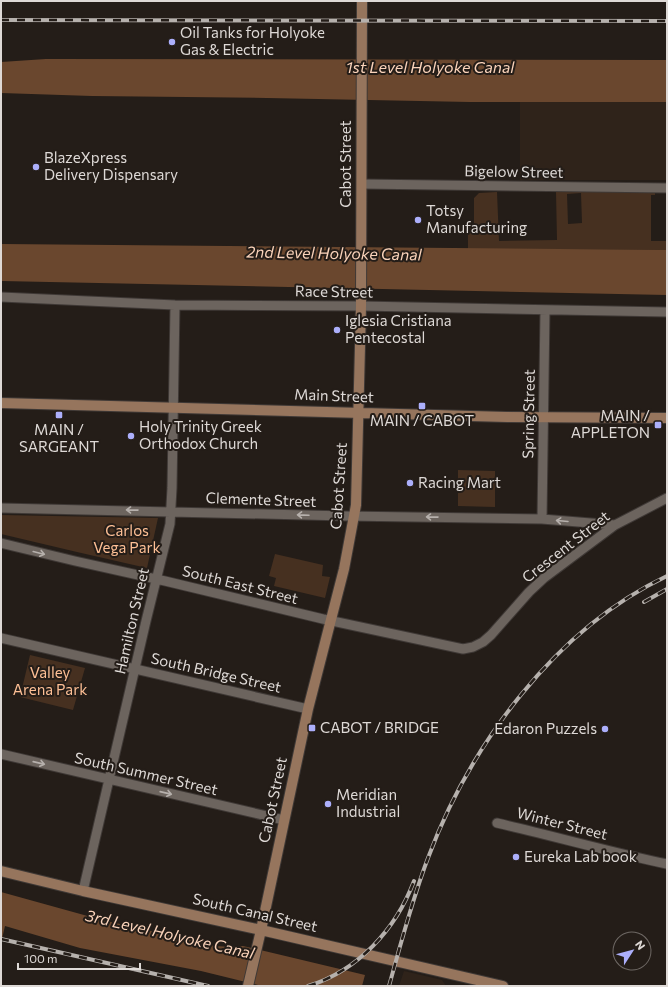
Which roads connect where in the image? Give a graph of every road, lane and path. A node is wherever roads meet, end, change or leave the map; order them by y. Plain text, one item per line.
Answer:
1 (362, 1) edge
2 (362, 184) junction
3 (667, 188) edge
4 (1, 297) edge
5 (361, 303) junction
6 (175, 305) junction
7 (545, 310) junction
8 (667, 312) edge
9 (1, 404) edge
10 (174, 407) junction
11 (358, 412) junction
12 (543, 417) junction
13 (667, 418) edge
14 (667, 498) edge
15 (1, 508) edge
16 (171, 511) junction
17 (354, 516) junction
18 (542, 519) junction
19 (615, 525) junction
20 (1, 543) edge
21 (156, 579) junction
22 (330, 621) junction
23 (1, 638) edge
24 (473, 647) joint
25 (135, 668) junction
26 (308, 709) junction
27 (1, 754) edge
28 (109, 779) junction
29 (284, 820) junction
30 (497, 823) dead end
31 (667, 864) edge
32 (1, 871) edge
33 (83, 891) junction
34 (260, 934) junction
35 (248, 986) edge
36 (503, 986) edge

1 - 2 main road, Cabot Street
2 - 3 street, Bigelow Street
2 - 5 main road, Cabot Street
4 - 6 street, Race Street
5 - 6 street, Race Street
5 - 7 street, Race Street
5 - 11 main road, Cabot Street
6 - 10 street, Hamilton Street
7 - 8 street, Race Street
7 - 12 street, Spring Street
9 - 10 main road, Main Street
10 - 11 main road, Main Street
10 - 16 street, Hamilton Street
11 - 12 main road, Main Street
11 - 17 main road, Cabot Street
12 - 13 main road, Main Street
12 - 18 street, Spring Street
14 - 19 street, Crescent Street
16 -> 15 street, Clemente Street
17 -> 16 street, Clemente Street
16 - 21 street, Hamilton Street
18 -> 17 street, Clemente Street
17 - 22 main road, Cabot Street
19 -> 18 street, Clemente Street
19 - 24 street, Crescent Street
20 -> 21 street, South East Street
21 - 22 street, South East Street
21 - 25 street, Hamilton Street
22 - 24 street, South East Street
22 - 26 main road, Cabot Street
23 - 25 street, South Bridge Street
25 - 26 street, South Bridge Street
25 - 28 street, Hamilton Street
26 - 29 main road, Cabot Street
27 -> 28 street, South Summer Street
28 -> 29 street, South Summer Street
28 - 33 street, Hamilton Street
29 - 34 main road, Cabot Street
30 - 31 street, Winter Street
32 - 33 main road, South Canal Street
33 - 34 main road, South Canal Street
34 - 35 main road, Cabot Street
34 - 36 main road, South Canal Street

